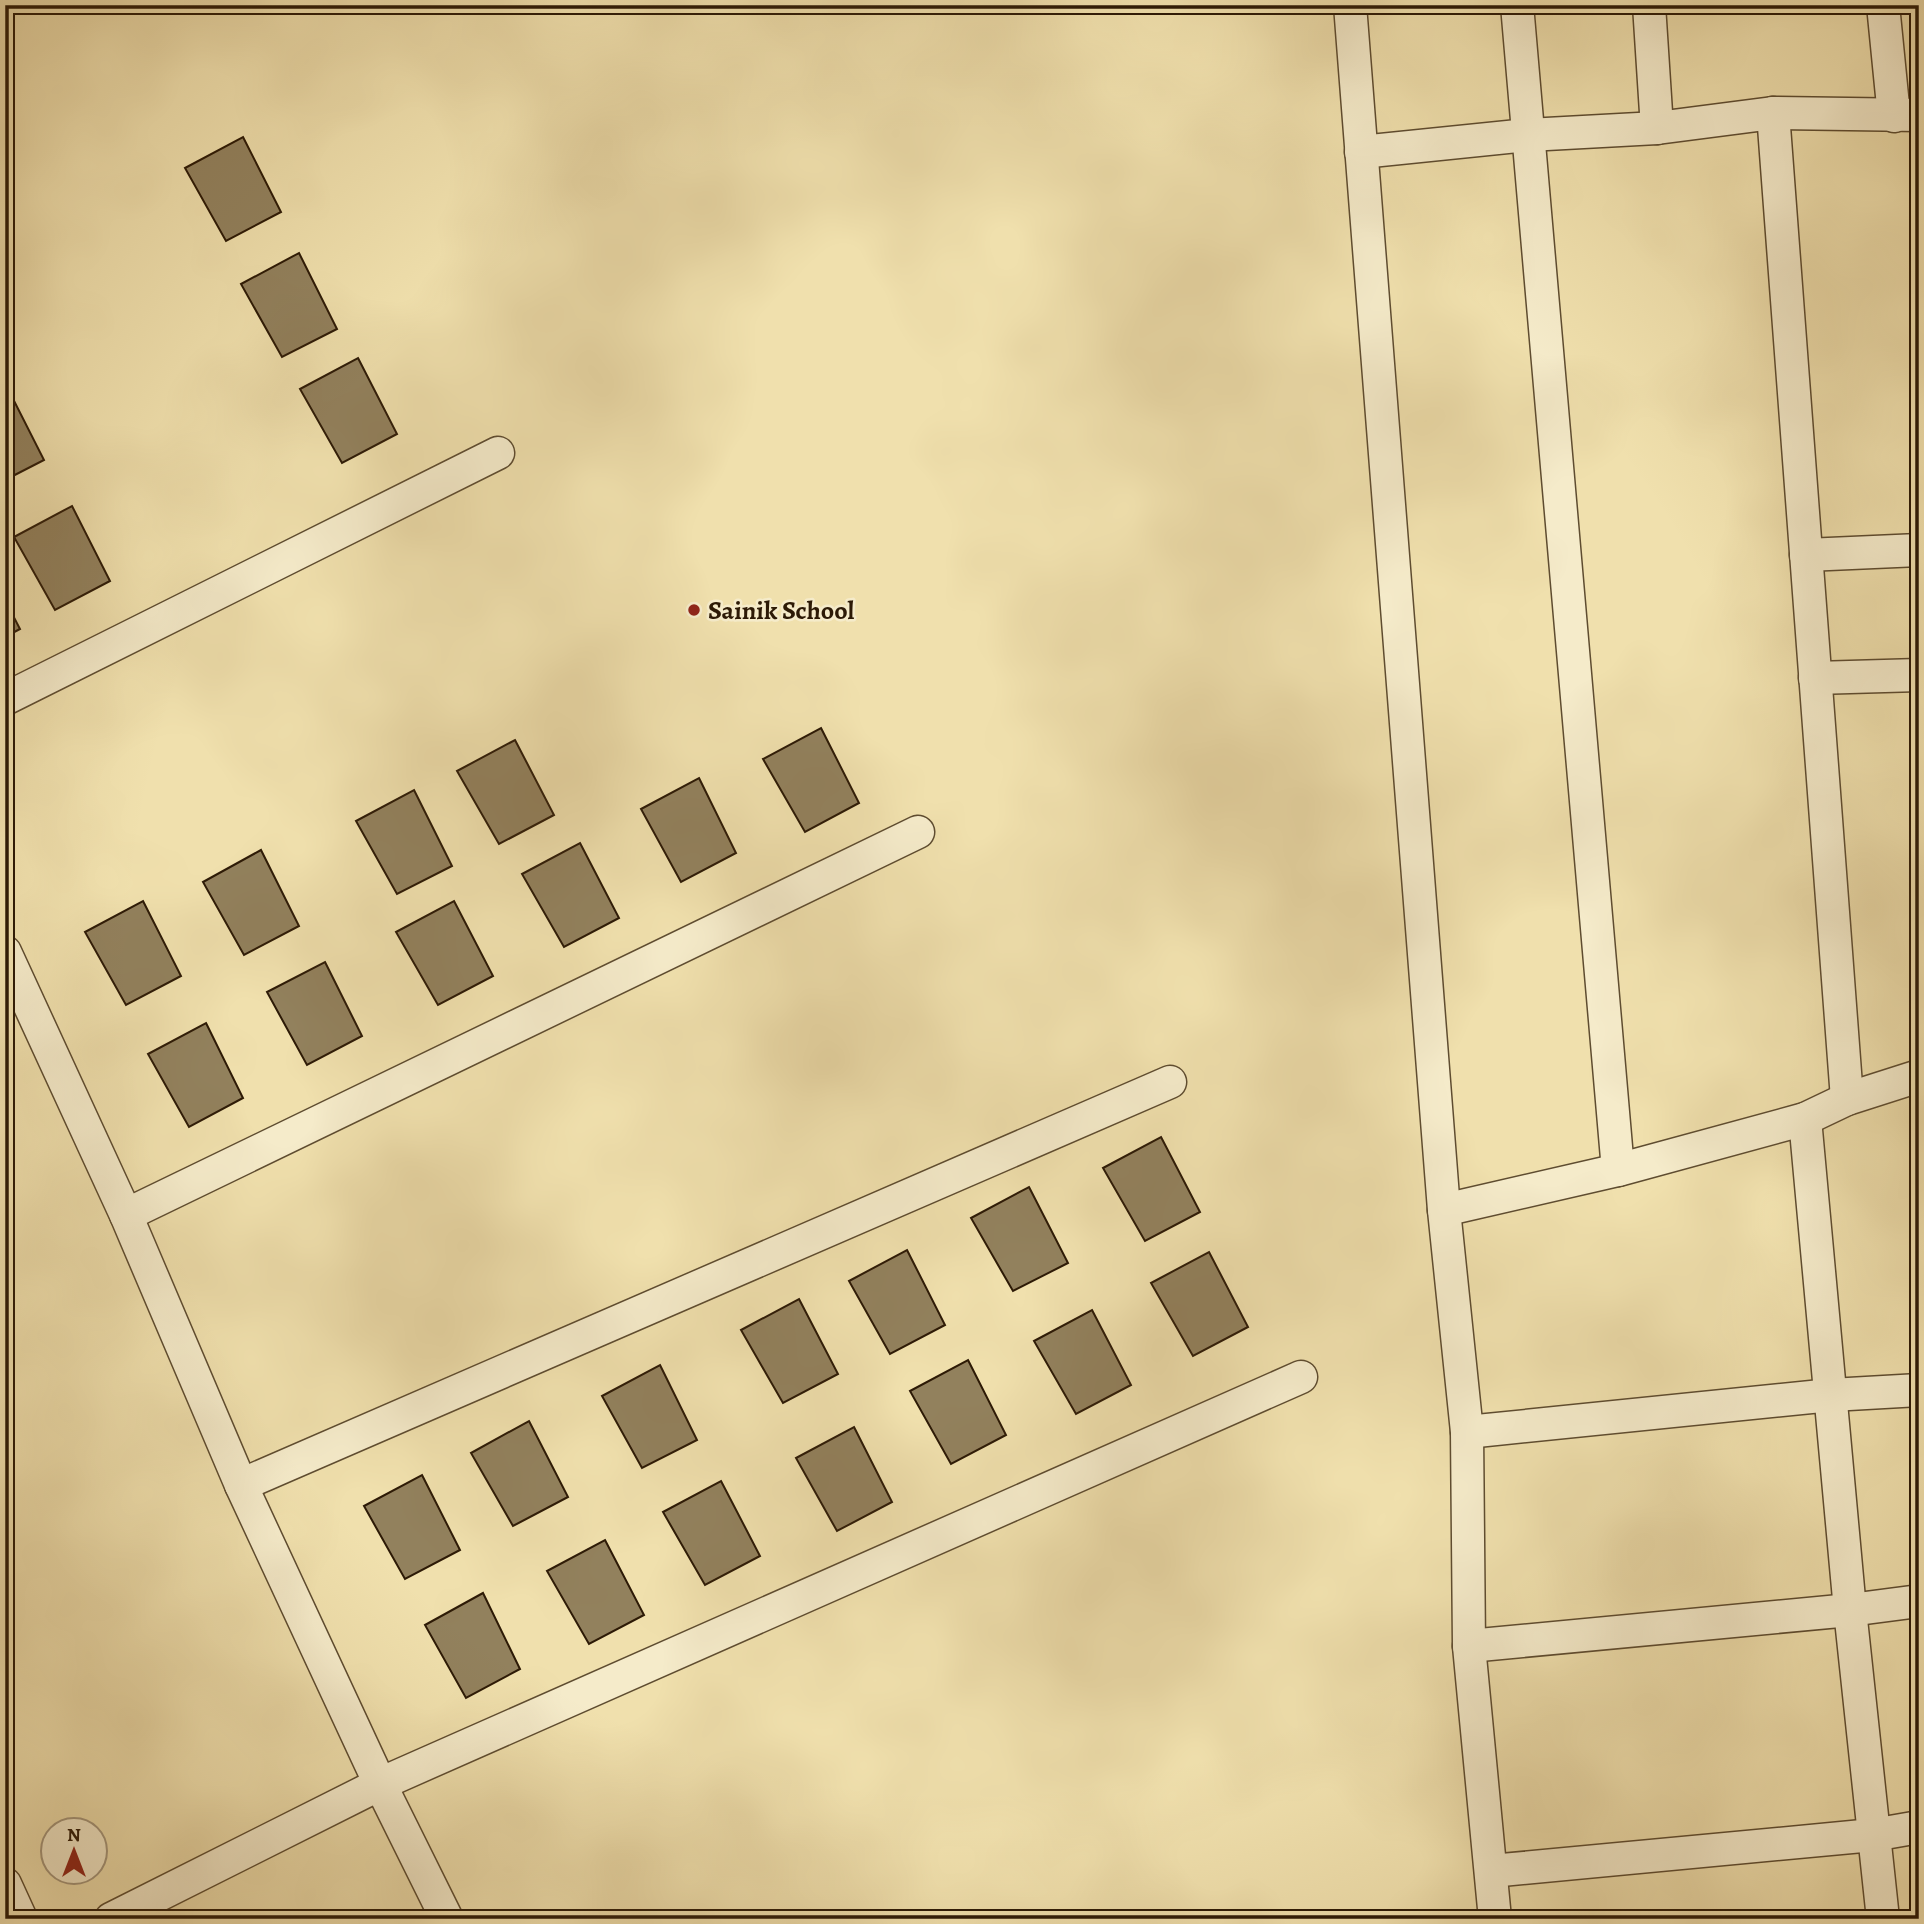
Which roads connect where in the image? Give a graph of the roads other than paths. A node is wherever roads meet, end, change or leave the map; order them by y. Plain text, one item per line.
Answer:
1 (1350, 5) edge
2 (1517, 5) edge
3 (1649, 5) edge
4 (1883, 5) edge
5 (1773, 113) junction
6 (1906, 115) edge
7 (1657, 128) junction
8 (1528, 135) junction
9 (1362, 152) junction
10 (498, 453) dead end
11 (1919, 550) edge
12 (1806, 555) junction
13 (1919, 675) edge
14 (1815, 678) junction
15 (5, 699) edge
16 (918, 832) dead end
17 (5, 952) edge
18 (1919, 1076) edge
19 (1170, 1082) dead end
20 (1847, 1098) junction
21 (1805, 1119) junction
22 (1618, 1170) junction
23 (1444, 1210) junction
24 (126, 1215) junction
25 (1301, 1377) dead end
26 (1919, 1390) edge
27 (1831, 1395) junction
28 (1467, 1432) junction
29 (241, 1485) junction
30 (1919, 1601) edge
31 (1850, 1610) junction
32 (1469, 1646) junction
33 (380, 1784) junction
34 (1919, 1828) edge
35 (1873, 1835) junction
36 (1491, 1871) junction
37 (5, 1884) edge
38 (21, 1919) edge
39 (111, 1919) edge
40 (447, 1919) edge
41 (1496, 1919) edge
42 (1884, 1919) edge

1 - 9 street
2 - 8 street
3 - 7 street
4 - 6 street
5 - 6 street
5 - 7 street
5 - 12 street
7 - 8 street
8 - 9 street
8 - 22 street
9 - 23 street
10 - 15 street
11 - 12 street
12 - 14 street
13 - 14 street
14 - 20 street
16 - 24 street
17 - 24 street
18 - 20 street
19 - 29 street
20 - 21 street
21 - 22 street
21 - 27 street
22 - 23 street
23 - 28 street
24 - 29 street
25 - 33 street
26 - 27 street
27 - 28 street
27 - 31 street
28 - 32 street
29 - 33 street
30 - 31 street
31 - 32 street
31 - 35 street
32 - 36 street
33 - 39 street
33 - 40 street
34 - 35 street
35 - 36 street
35 - 42 street
36 - 41 street
37 - 38 street

